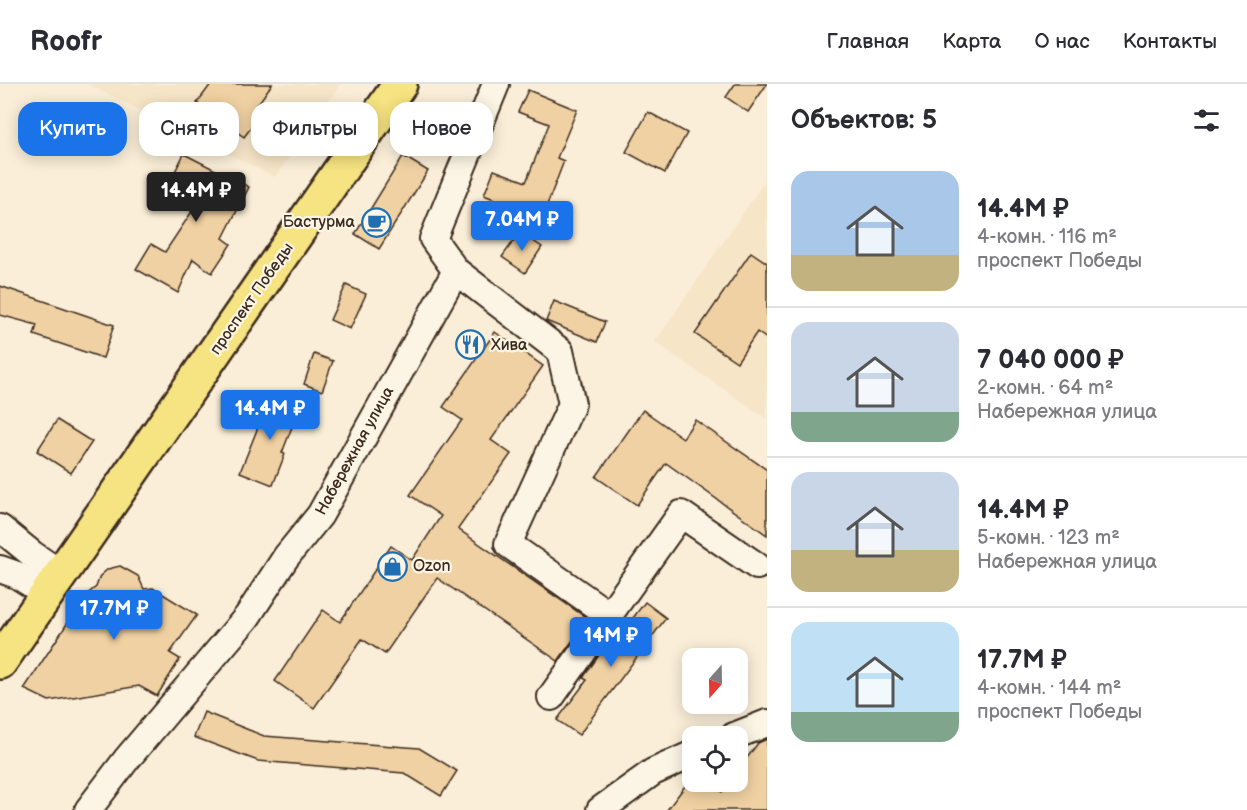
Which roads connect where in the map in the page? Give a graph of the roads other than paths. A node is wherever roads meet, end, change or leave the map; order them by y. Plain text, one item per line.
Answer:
1 (400, 84) edge
2 (496, 84) edge
3 (456, 270) junction
4 (0, 528) edge
5 (757, 566) dead end
6 (0, 569) edge
7 (54, 584) junction
8 (609, 615) junction
9 (0, 662) edge
10 (551, 697) dead end
11 (767, 723) edge
12 (748, 730) edge
13 (682, 759) edge
14 (88, 810) edge
15 (600, 810) edge

1 - 7 main road, проспект Победы
2 - 3 street
3 - 8 street
3 - 14 street, Набережная улица
4 - 7 street
5 - 8 street
6 - 7 street
7 - 9 main road, проспект Победы
8 - 10 street
11 - 12 street
13 - 15 street

